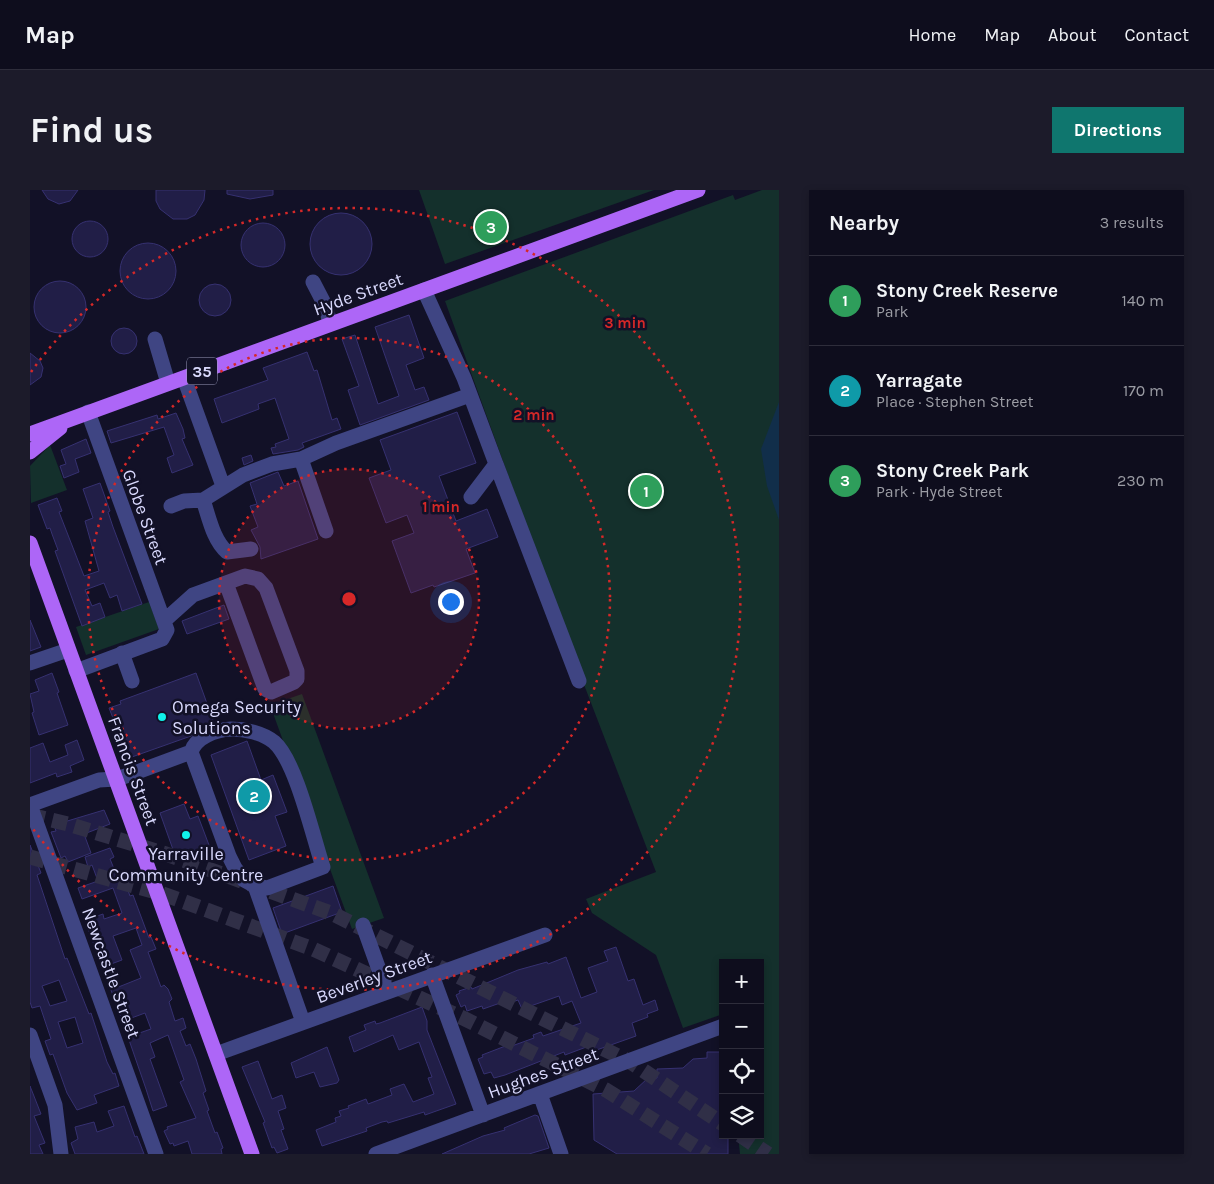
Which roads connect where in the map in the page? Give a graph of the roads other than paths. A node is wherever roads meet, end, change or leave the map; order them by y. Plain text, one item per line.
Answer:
1 (698, 190) edge
2 (313, 282) dead end
3 (424, 290) junction
4 (330, 324) junction
5 (155, 339) dead end
6 (184, 378) junction
7 (168, 383) junction
8 (470, 395) junction
9 (88, 412) junction
10 (73, 418) junction
11 (30, 434) edge
12 (30, 452) edge
13 (301, 459) junction
14 (496, 464) junction
15 (224, 486) junction
16 (471, 497) dead end
17 (203, 500) junction
18 (171, 506) dead end
19 (326, 531) dead end
20 (30, 542) edge
21 (251, 549) dead end
22 (226, 583) junction
23 (165, 628) junction
24 (68, 650) junction
25 (122, 653) junction
26 (30, 664) edge
27 (76, 671) junction
28 (579, 680) dead end
29 (132, 681) dead end
30 (191, 752) junction
31 (116, 779) junction
32 (31, 809) edge
33 (255, 886) junction
34 (363, 925) dead end
35 (545, 935) dead end
36 (432, 976) junction
37 (387, 992) junction
38 (303, 1022) junction
39 (719, 1027) edge
40 (30, 1035) edge
41 (216, 1054) junction
42 (540, 1094) junction
43 (483, 1115) junction
44 (61, 1154) edge
45 (156, 1154) edge
46 (252, 1154) edge
47 (376, 1154) edge
48 (561, 1154) edge

1 - 3 main road, Hyde Street / 35
2 - 4 street
3 - 4 main road, Hyde Street / 35
3 - 8 street
4 - 6 main road, Hyde Street / 35
5 - 7 street
6 - 7 main road, Hyde Street / 35
6 - 15 street
7 - 9 main road, Hyde Street / 35
8 - 13 street
8 - 14 street
9 - 10 main road, Hyde Street / 35
9 - 23 street, Globe Street
10 - 11 main road, Hyde Street / 35
10 - 12 main road
13 - 15 street
13 - 19 street
14 - 16 street
14 - 28 street
15 - 17 street
17 - 18 street
17 - 21 street
20 - 24 main road, Francis Street
22 - 22 street
22 - 23 street
23 - 25 street
24 - 26 street
24 - 27 main road, Francis Street
25 - 27 street
25 - 29 street
27 - 31 main road, Francis Street
30 - 31 street
30 - 33 street
30 - 33 street
31 - 32 street
31 - 41 main road, Francis Street
32 - 45 street, Newcastle Street
33 - 38 street
34 - 37 street
35 - 36 street, Beverley Street
36 - 37 street, Beverley Street
36 - 43 street
37 - 38 street, Beverley Street
38 - 41 street, Beverley Street
39 - 42 street, Hughes Street
40 - 44 street
41 - 46 main road, Francis Street
42 - 43 street, Hughes Street
42 - 48 street
43 - 47 street, Hughes Street

